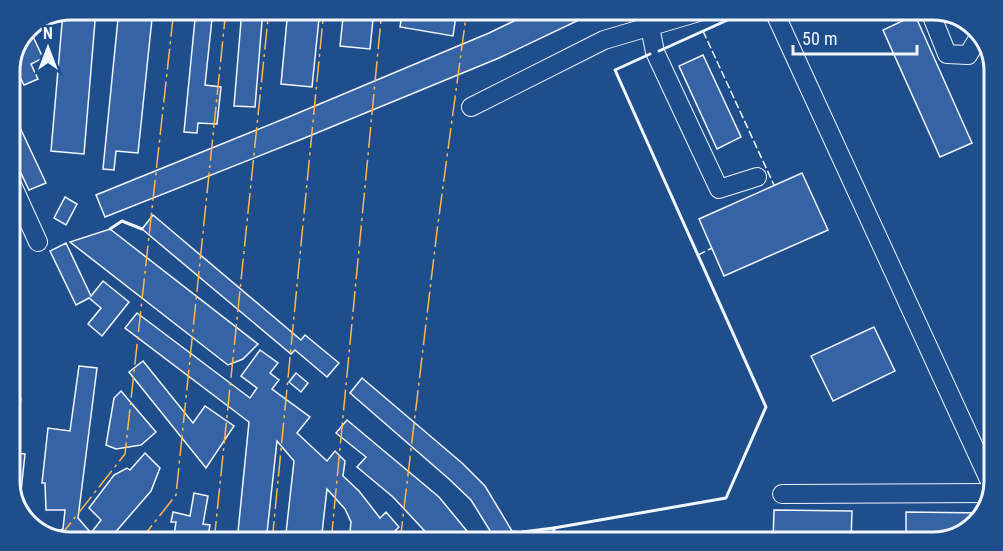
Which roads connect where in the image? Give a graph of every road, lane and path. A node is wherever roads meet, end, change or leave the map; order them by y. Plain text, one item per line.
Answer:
1 (673, 20) edge
2 (777, 20) edge
3 (933, 20) edge
4 (650, 27) junction
5 (975, 43) edge
6 (471, 107) dead end
7 (757, 177) dead end
8 (20, 202) edge
9 (38, 242) dead end
10 (984, 467) edge
11 (982, 493) edge
12 (782, 494) dead end

1 - 4 street
2 - 10 street
3 - 5 street
4 - 6 street
4 - 7 street
8 - 9 street
11 - 12 street

